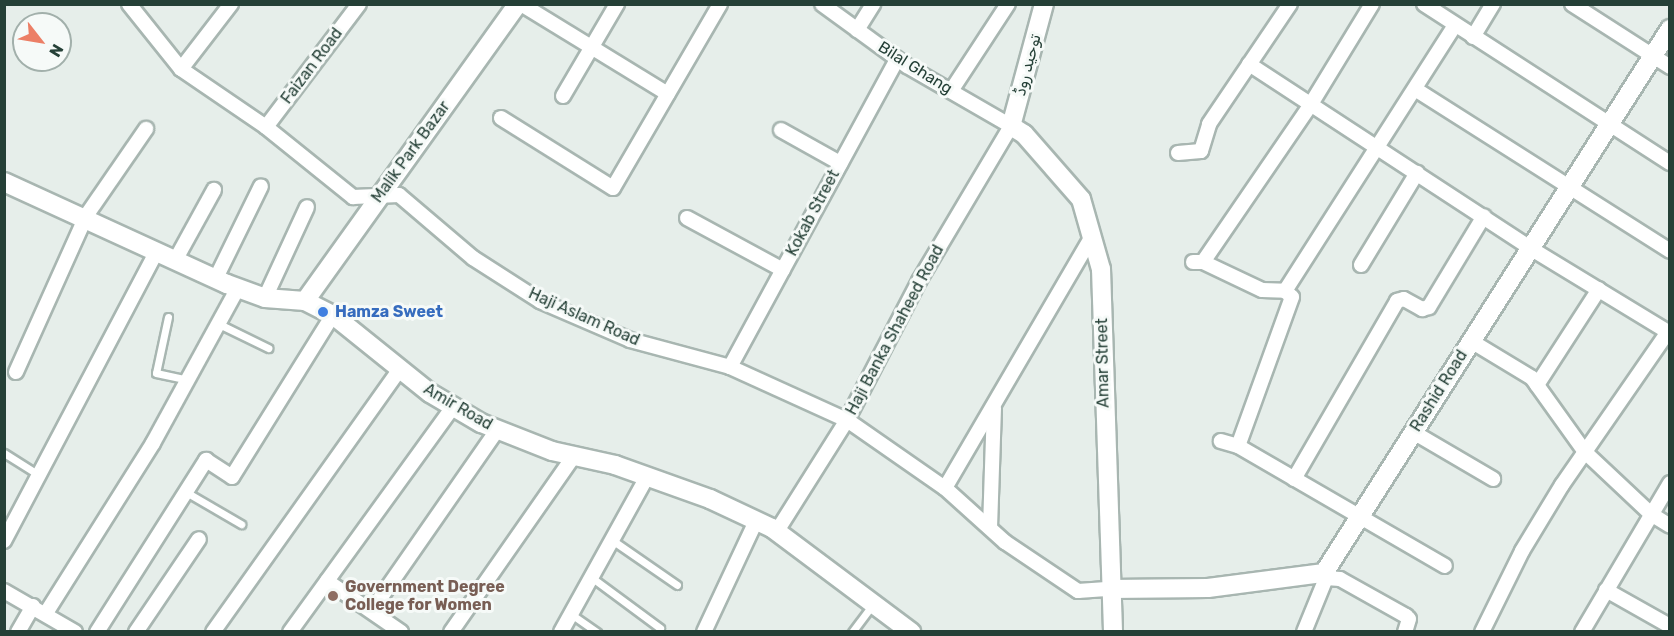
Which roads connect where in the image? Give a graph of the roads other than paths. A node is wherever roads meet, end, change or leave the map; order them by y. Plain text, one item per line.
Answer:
1 (129, 4) edge
2 (231, 4) edge
3 (358, 4) edge
4 (519, 4) edge
5 (617, 4) edge
6 (720, 4) edge
7 (822, 4) edge
8 (873, 4) edge
9 (1008, 4) edge
10 (1044, 4) edge
11 (1290, 4) edge
12 (1372, 4) edge
13 (1424, 4) edge
14 (1493, 4) edge
15 (1577, 6) edge
16 (1455, 25) junction
17 (1670, 29) edge
18 (857, 30) junction
19 (1473, 37) junction
20 (591, 47) junction
21 (1652, 56) junction
22 (897, 59) junction
23 (1249, 64) junction
24 (1670, 67) edge
25 (182, 69) junction
26 (1415, 89) junction
27 (951, 91) junction
28 (668, 94) junction
29 (563, 96) dead end
30 (1311, 104) junction
31 (501, 118) dead end
32 (1011, 126) junction
33 (1608, 126) junction
34 (266, 127) junction
35 (146, 129) dead end
36 (781, 130) dead end
37 (1378, 148) junction
38 (1178, 153) dead end
39 (1670, 162) edge
40 (840, 164) junction
41 (1418, 173) junction
42 (4, 182) edge
43 (261, 186) dead end
44 (1568, 189) junction
45 (214, 190) dead end
46 (380, 195) junction
47 (307, 207) dead end
48 (86, 216) junction
49 (1484, 216) junction
50 (687, 218) dead end
51 (1092, 236) junction
52 (1530, 248) junction
53 (157, 250) junction
54 (1670, 251) edge
55 (176, 260) junction
56 (1361, 265) dead end
57 (783, 270) junction
58 (216, 278) junction
59 (238, 288) junction
60 (1599, 289) junction
61 (1285, 291) junction
62 (265, 298) junction
63 (305, 301) junction
64 (333, 315) junction
65 (168, 317) dead end
66 (219, 324) junction
67 (1669, 332) edge
68 (1471, 341) junction
69 (268, 348) dead end
70 (730, 368) junction
71 (400, 369) junction
72 (16, 372) dead end
73 (188, 380) junction
74 (1537, 385) junction
75 (994, 404) junction
76 (453, 407) junction
77 (847, 420) junction
78 (497, 430) junction
79 (1413, 432) junction
80 (1221, 441) dead end
81 (1238, 446) junction
82 (1585, 452) junction
83 (4, 453) edge
84 (574, 456) junction
85 (39, 475) junction
86 (647, 477) junction
87 (1294, 478) junction
88 (1493, 479) dead end
89 (1670, 483) edge
90 (945, 488) junction
91 (185, 491) junction
92 (1651, 514) junction
93 (1360, 516) junction
94 (756, 521) junction
95 (241, 524) dead end
96 (1670, 526) edge
97 (990, 528) junction
98 (777, 531) junction
99 (200, 539) dead end
100 (612, 540) junction
101 (4, 542) edge
102 (1445, 566) dead end
103 (1325, 576) junction
104 (591, 577) junction
105 (327, 581) junction
106 (677, 585) dead end
107 (1110, 589) junction
108 (1606, 590) junction
109 (4, 591) edge
110 (874, 602) junction
111 (40, 609) junction
112 (372, 610) junction
113 (571, 614) junction
114 (1670, 626) edge
115 (660, 628) dead end
116 (18, 632) edge
117 (75, 632) edge
118 (97, 632) edge
119 (136, 632) edge
120 (213, 632) edge
121 (290, 632) edge
122 (401, 632) edge
123 (451, 632) edge
124 (561, 632) edge
125 (597, 632) edge
126 (704, 632) edge
127 (852, 632) edge
128 (911, 632) edge
129 (1113, 632) edge
130 (1304, 632) edge
131 (1405, 632) edge
132 (1482, 632) edge
133 (1582, 632) edge

1 - 25 street, Haji Aslam Road
2 - 25 street
3 - 34 street, Faizan Road
4 - 20 street
4 - 46 main road, Malik Park Bazar
5 - 20 street
6 - 28 street
7 - 18 street, Bilal Ghang
8 - 18 street
9 - 27 street
10 - 32 main road, توحید روڈ
11 - 23 street
12 - 30 street
13 - 16 street
14 - 19 street
15 - 21 street
16 - 19 street
16 - 26 street
17 - 21 main road, Rashid Road
18 - 22 street, Bilal Ghang
19 - 33 street
20 - 28 street
20 - 29 street
21 - 24 street
21 - 33 main road, Rashid Road
22 - 27 street, Bilal Ghang
22 - 40 street, Kokab Street
23 - 30 street
23 - 38 street
25 - 34 street, Haji Aslam Road
26 - 37 street
26 - 44 street
27 - 32 street, Bilal Ghang
28 - 31 street
30 - 37 street
30 - 61 street
32 - 51 main road, Amar Street
32 - 77 street, Haji Banka Shaheed Road
33 - 39 street
33 - 44 main road, Rashid Road
34 - 46 street, Haji Aslam Road
35 - 48 street
36 - 40 street
37 - 41 street
37 - 61 street
40 - 57 street, Kokab Street
41 - 49 street
41 - 56 street
42 - 48 main road, Amir Road
43 - 58 street
44 - 52 main road, Rashid Road
44 - 54 street
45 - 55 street
46 - 63 main road, Malik Park Bazar
46 - 70 street, Haji Aslam Road
47 - 62 street
48 - 53 main road, Amir Road
48 - 72 street
49 - 52 street
49 - 87 street
50 - 57 street
51 - 75 street
51 - 107 main road, Amar Street
52 - 60 street
52 - 68 main road, Rashid Road
53 - 55 main road, Amir Road
53 - 85 street
55 - 58 main road, Amir Road
57 - 70 street, Kokab Street
58 - 59 main road, Amir Road
59 - 62 main road, Amir Road
59 - 66 street
60 - 67 street
60 - 74 street
61 - 81 street
62 - 63 main road, Amir Road
63 - 64 main road, Amir Road
64 - 71 main road, Amir Road
64 - 91 street
65 - 73 lane
66 - 69 lane
66 - 73 street
67 - 82 street
68 - 74 street
68 - 79 main road, Rashid Road
70 - 77 street, Haji Aslam Road
71 - 76 main road, Amir Road
71 - 120 street
73 - 111 street
74 - 82 street
75 - 90 street
75 - 97 street
76 - 78 main road, Amir Road
76 - 105 street
77 - 90 street, Haji Aslam Road
77 - 98 street, Haji Banka Shaheed Road
78 - 84 main road, Amir Road
78 - 112 street
79 - 88 street
79 - 93 main road, Rashid Road
80 - 81 street
81 - 87 street
82 - 92 street
82 - 132 street
83 - 85 lane
84 - 86 main road, Amir Road
84 - 123 street
85 - 101 street
86 - 94 main road, Amir Road
86 - 100 street
87 - 93 street
89 - 92 street
90 - 97 street, Haji Aslam Road
91 - 95 lane
91 - 118 street
92 - 96 street
92 - 108 street
93 - 102 street
93 - 103 main road, Rashid Road
94 - 98 main road, Amir Road
94 - 126 street
97 - 107 street, Haji Aslam Road
98 - 110 main road, Amir Road
99 - 119 street
100 - 104 street
100 - 106 lane
103 - 107 main road
103 - 130 street
103 - 131 street
104 - 113 street
104 - 115 lane
105 - 112 street
105 - 121 street
107 - 129 main road, Amar Street
108 - 114 street
108 - 133 street
109 - 111 street
110 - 127 lane
110 - 128 main road, Amir Road
111 - 116 street
111 - 117 street
112 - 122 street
113 - 124 street
113 - 125 lane

